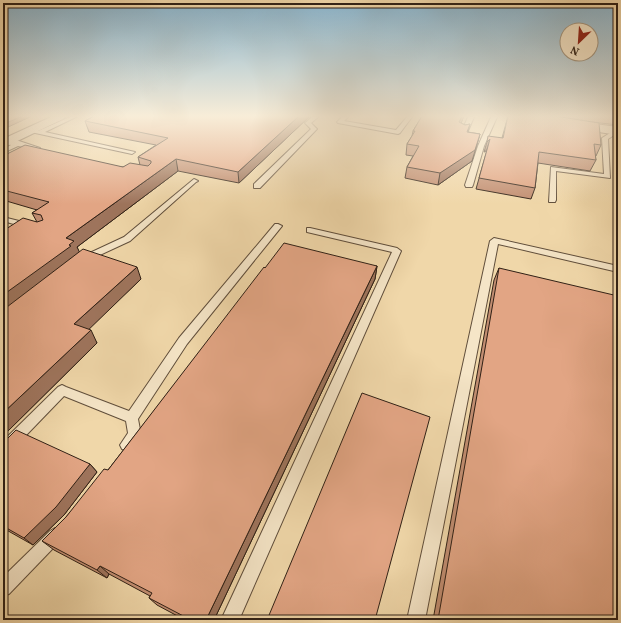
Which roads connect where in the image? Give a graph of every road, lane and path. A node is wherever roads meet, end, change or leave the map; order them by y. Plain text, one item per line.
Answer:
1 (20, 146) edge
2 (103, 146) edge
3 (297, 146) edge
4 (481, 146) edge
5 (606, 146) edge
6 (45, 150) edge
7 (132, 152) dead end
8 (194, 181) edge
9 (469, 185) dead end
10 (257, 186) dead end
11 (552, 200) dead end
12 (3, 219) edge
13 (278, 226) dead end
14 (37, 228) edge
15 (310, 230) dead end
16 (76, 264) edge
17 (618, 269) edge
18 (132, 418) junction
19 (3, 450) edge
20 (121, 453) edge
21 (64, 527) edge
22 (3, 588) edge
23 (230, 620) edge
24 (416, 620) edge

1 - 6 lane
2 - 7 lane
3 - 10 lane
4 - 9 lane
5 - 11 lane
8 - 16 lane
12 - 14 lane
13 - 18 lane
15 - 23 lane
17 - 24 lane
18 - 19 lane
18 - 20 lane
21 - 22 lane

